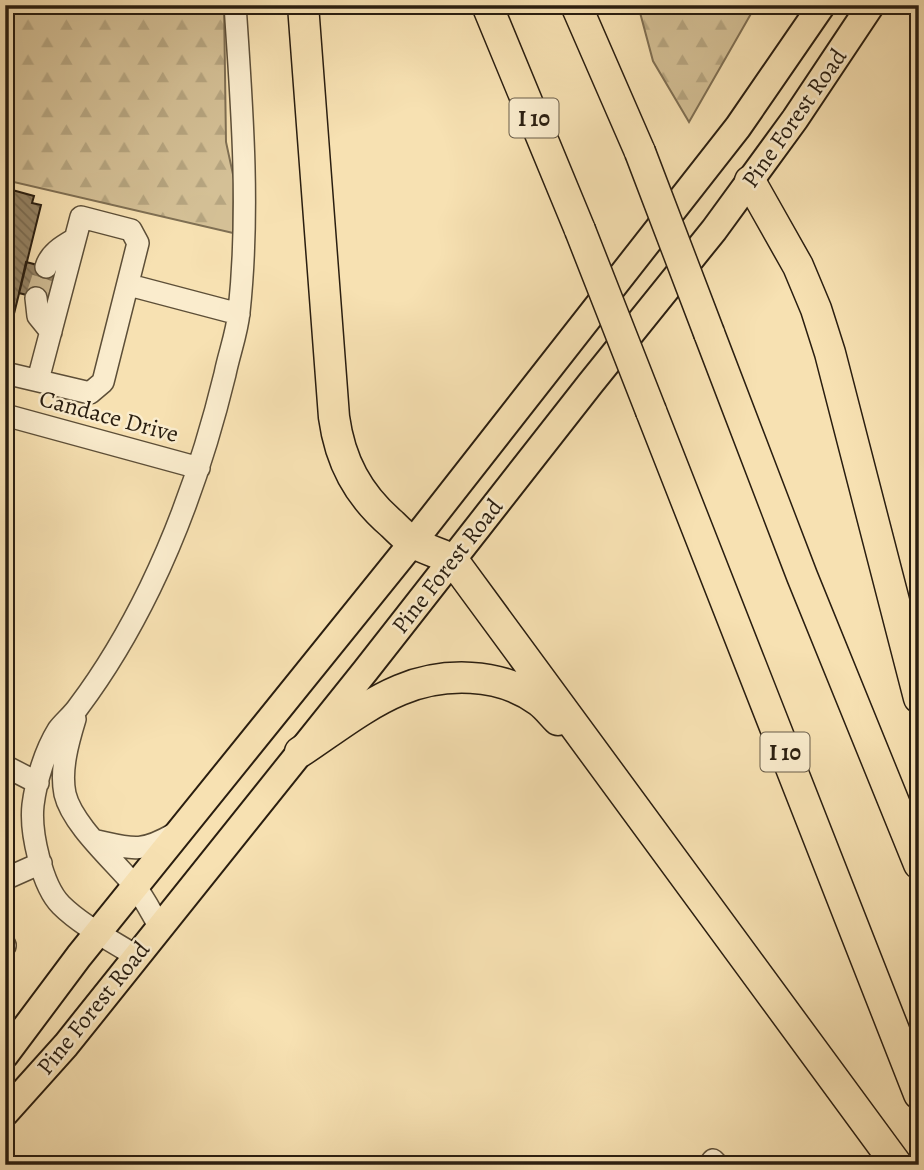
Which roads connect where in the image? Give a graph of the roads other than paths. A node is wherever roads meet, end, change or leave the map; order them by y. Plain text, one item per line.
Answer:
1 (235, 5) edge
2 (303, 5) edge
3 (487, 5) edge
4 (576, 5) edge
5 (822, 5) edge
6 (871, 5) edge
7 (750, 181) junction
8 (75, 240) junction
9 (46, 267) tunnel mouth
10 (129, 285) junction
11 (36, 298) tunnel mouth
12 (239, 314) junction
13 (51, 332) junction
14 (5, 373) edge
15 (38, 380) junction
16 (5, 415) edge
17 (199, 468) junction
18 (413, 542) junction
19 (452, 559) junction
20 (919, 698) edge
21 (79, 707) junction
22 (300, 752) junction
23 (5, 766) edge
24 (606, 767) junction
25 (38, 783) junction
26 (184, 827) junction
27 (97, 841) junction
28 (41, 863) junction
29 (919, 864) edge
30 (5, 879) edge
31 (136, 887) junction
32 (159, 926) junction
33 (99, 933) junction
34 (136, 956) junction
35 (8, 1044) edge
36 (919, 1094) edge
37 (5, 1113) edge
38 (709, 1165) edge
39 (718, 1165) edge
40 (897, 1165) edge

1 - 12 street
2 - 18 highway
3 - 36 highway, I 10, bridge
4 - 29 highway, bridge
5 - 18 main road, Pine Forest Road
6 - 7 main road, Pine Forest Road
7 - 19 main road, Pine Forest Road
7 - 20 highway
8 - 9 street
8 - 10 street
8 - 13 street
10 - 12 street
10 - 15 street
11 - 13 street
12 - 17 street
13 - 15 street
14 - 15 street
16 - 17 street, Candace Drive
17 - 21 street
18 - 19 highway
18 - 26 main road, Pine Forest Road
19 - 22 main road, Pine Forest Road
19 - 24 highway
21 - 25 street
21 - 27 street
22 - 24 highway
22 - 32 main road, Pine Forest Road
23 - 25 street
24 - 40 highway
25 - 28 street
26 - 27 street
26 - 31 main road, Pine Forest Road
27 - 31 street
28 - 30 street
28 - 33 street
31 - 32 street
31 - 33 main road, Pine Forest Road
32 - 34 main road, Pine Forest Road
33 - 34 street
33 - 35 main road, Pine Forest Road
34 - 37 main road, Pine Forest Road
38 - 39 street

